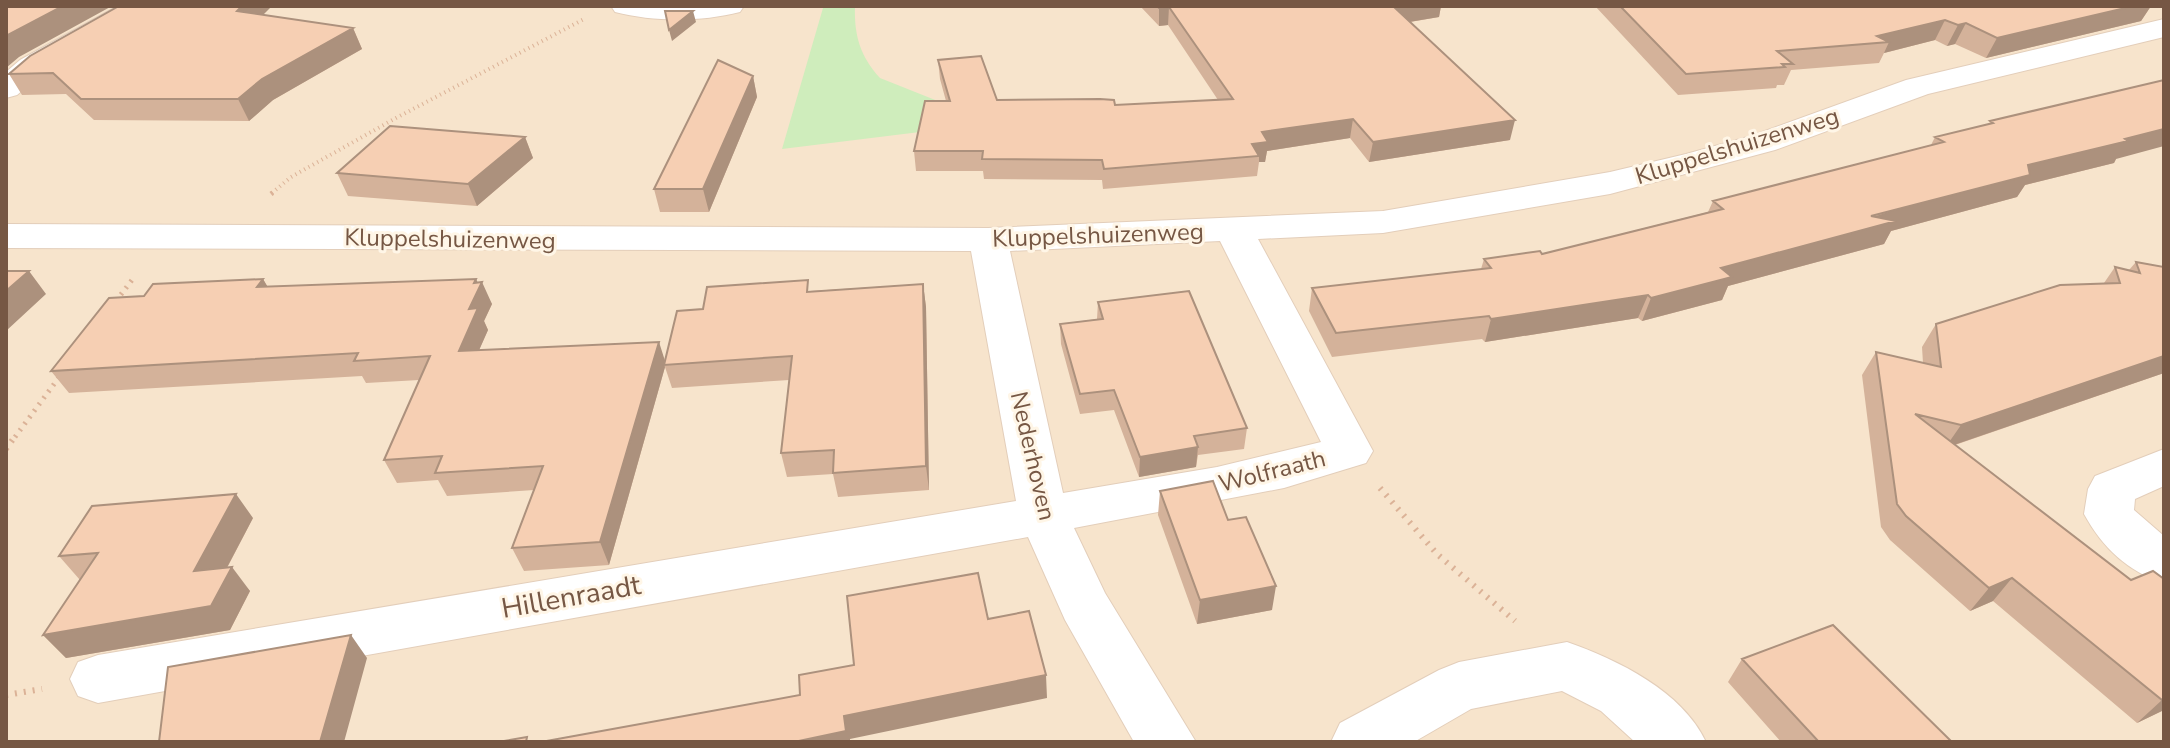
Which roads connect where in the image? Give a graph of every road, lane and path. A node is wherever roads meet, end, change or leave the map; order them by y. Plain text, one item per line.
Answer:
1 (139, 6) edge
2 (730, 6) edge
3 (611, 9) edge
4 (2164, 28) edge
5 (6, 88) edge
6 (1234, 230) junction
7 (165, 235) junction
8 (6, 236) edge
9 (221, 236) junction
10 (988, 240) junction
11 (109, 311) edge
12 (62, 374) edge
13 (6, 449) edge
14 (1349, 451) junction
15 (2164, 466) edge
16 (1043, 515) junction
17 (2164, 563) edge
18 (1567, 666) junction
19 (98, 679) dead end
20 (1166, 742) edge
21 (1361, 742) edge
22 (1676, 742) edge

1 - 5 street
2 - 3 street
3 - 9 path
4 - 6 street, Kluppelshuizenweg
6 - 10 street, Kluppelshuizenweg
6 - 14 street, Wolfraath
7 - 8 street, Kluppelshuizenweg
7 - 9 street, Kluppelshuizenweg
7 - 11 path
9 - 10 street, Kluppelshuizenweg
10 - 16 street, Nederhoven
12 - 13 path
14 - 16 street, Wolfraath
14 - 18 path
15 - 17 street
16 - 19 street, Hillenraadt
16 - 20 street, Nederhoven
18 - 21 street
18 - 22 street

